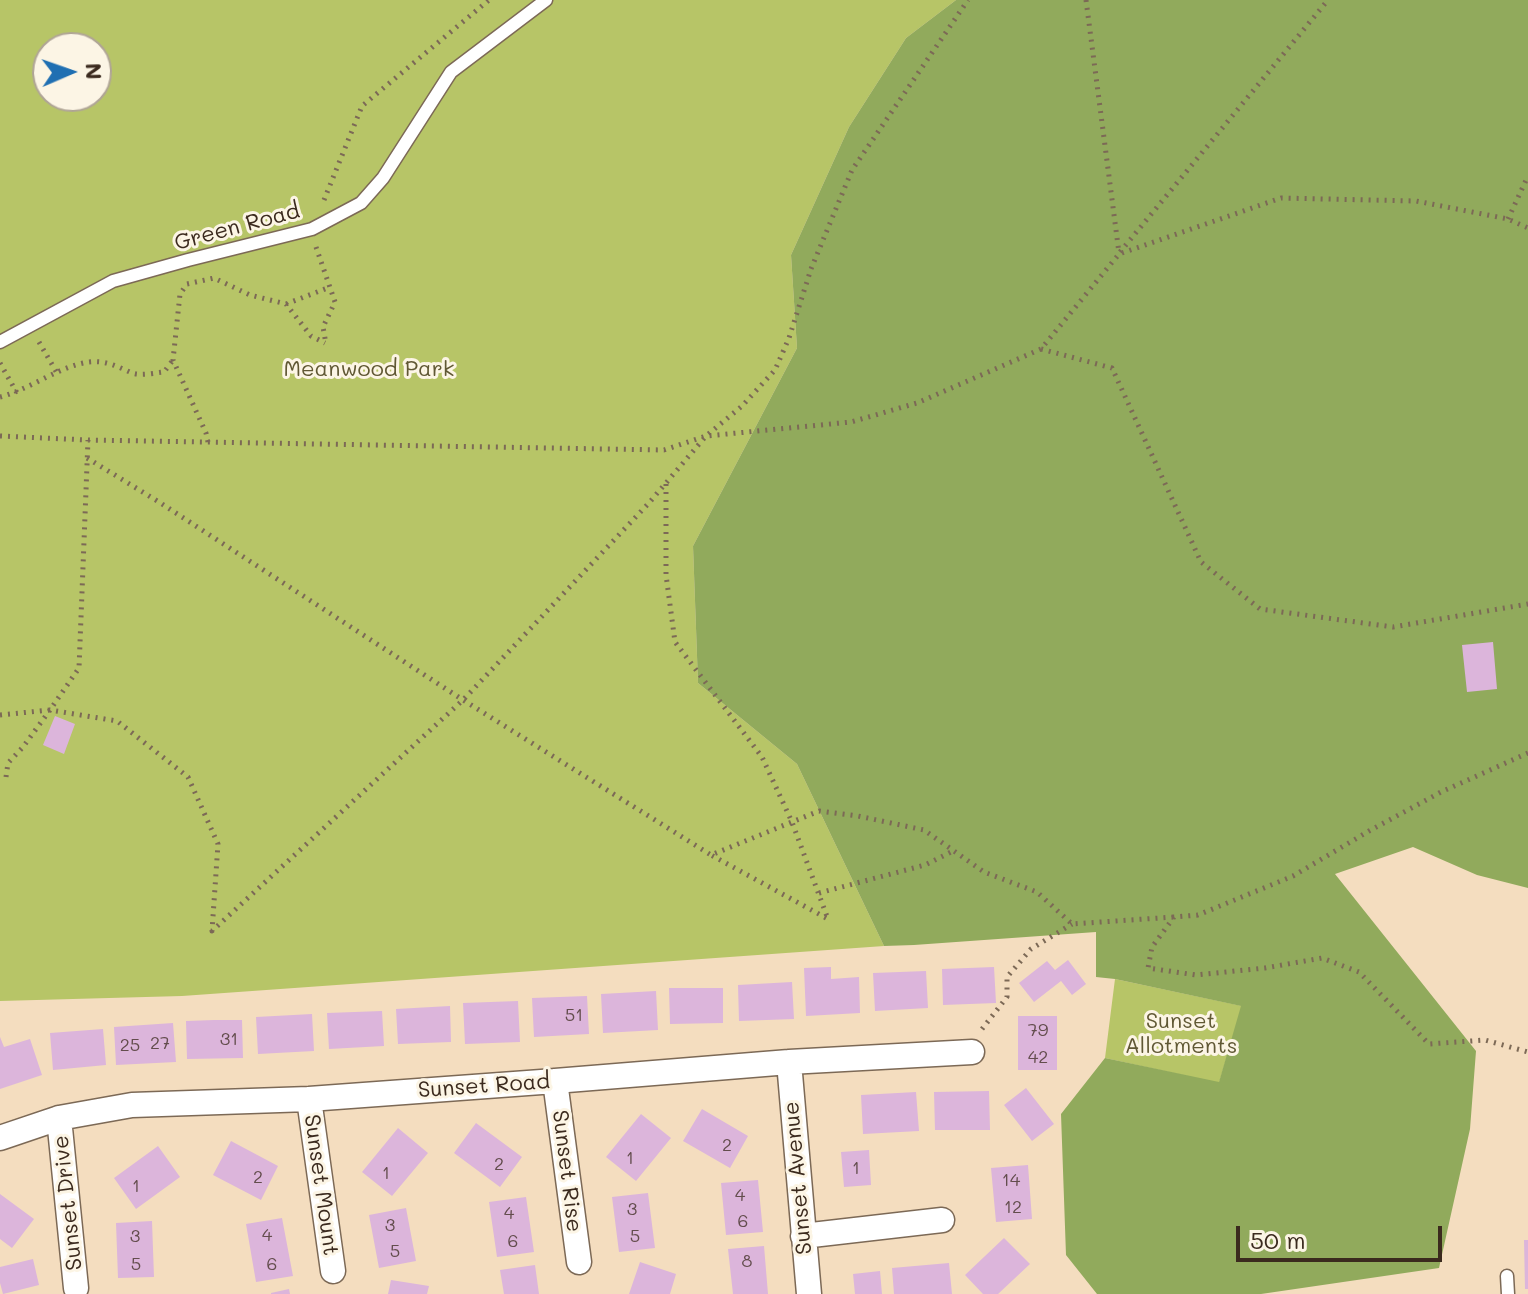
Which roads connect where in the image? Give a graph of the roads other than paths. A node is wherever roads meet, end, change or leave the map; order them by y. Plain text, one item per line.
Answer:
1 (546, 0) edge
2 (0, 342) edge
3 (972, 1052) road end
4 (789, 1062) junction
5 (555, 1081) junction
6 (309, 1099) junction
7 (59, 1118) junction
8 (0, 1138) edge
9 (942, 1220) dead end
10 (803, 1236) junction
11 (579, 1262) dead end
12 (333, 1271) dead end
13 (1507, 1276) dead end
14 (76, 1288) dead end
15 (809, 1294) edge
16 (1508, 1294) edge

1 - 2 lane, Green Road
3 - 4 street, Sunset Road
4 - 5 street, Sunset Road
4 - 10 street, Sunset Avenue
5 - 6 street, Sunset Road
5 - 11 street, Sunset Rise
6 - 7 street, Sunset Road
6 - 12 street, Sunset Mount
7 - 8 street, Sunset Road
7 - 14 street, Sunset Drive
9 - 10 street
10 - 15 street, Sunset Avenue
13 - 16 lane

